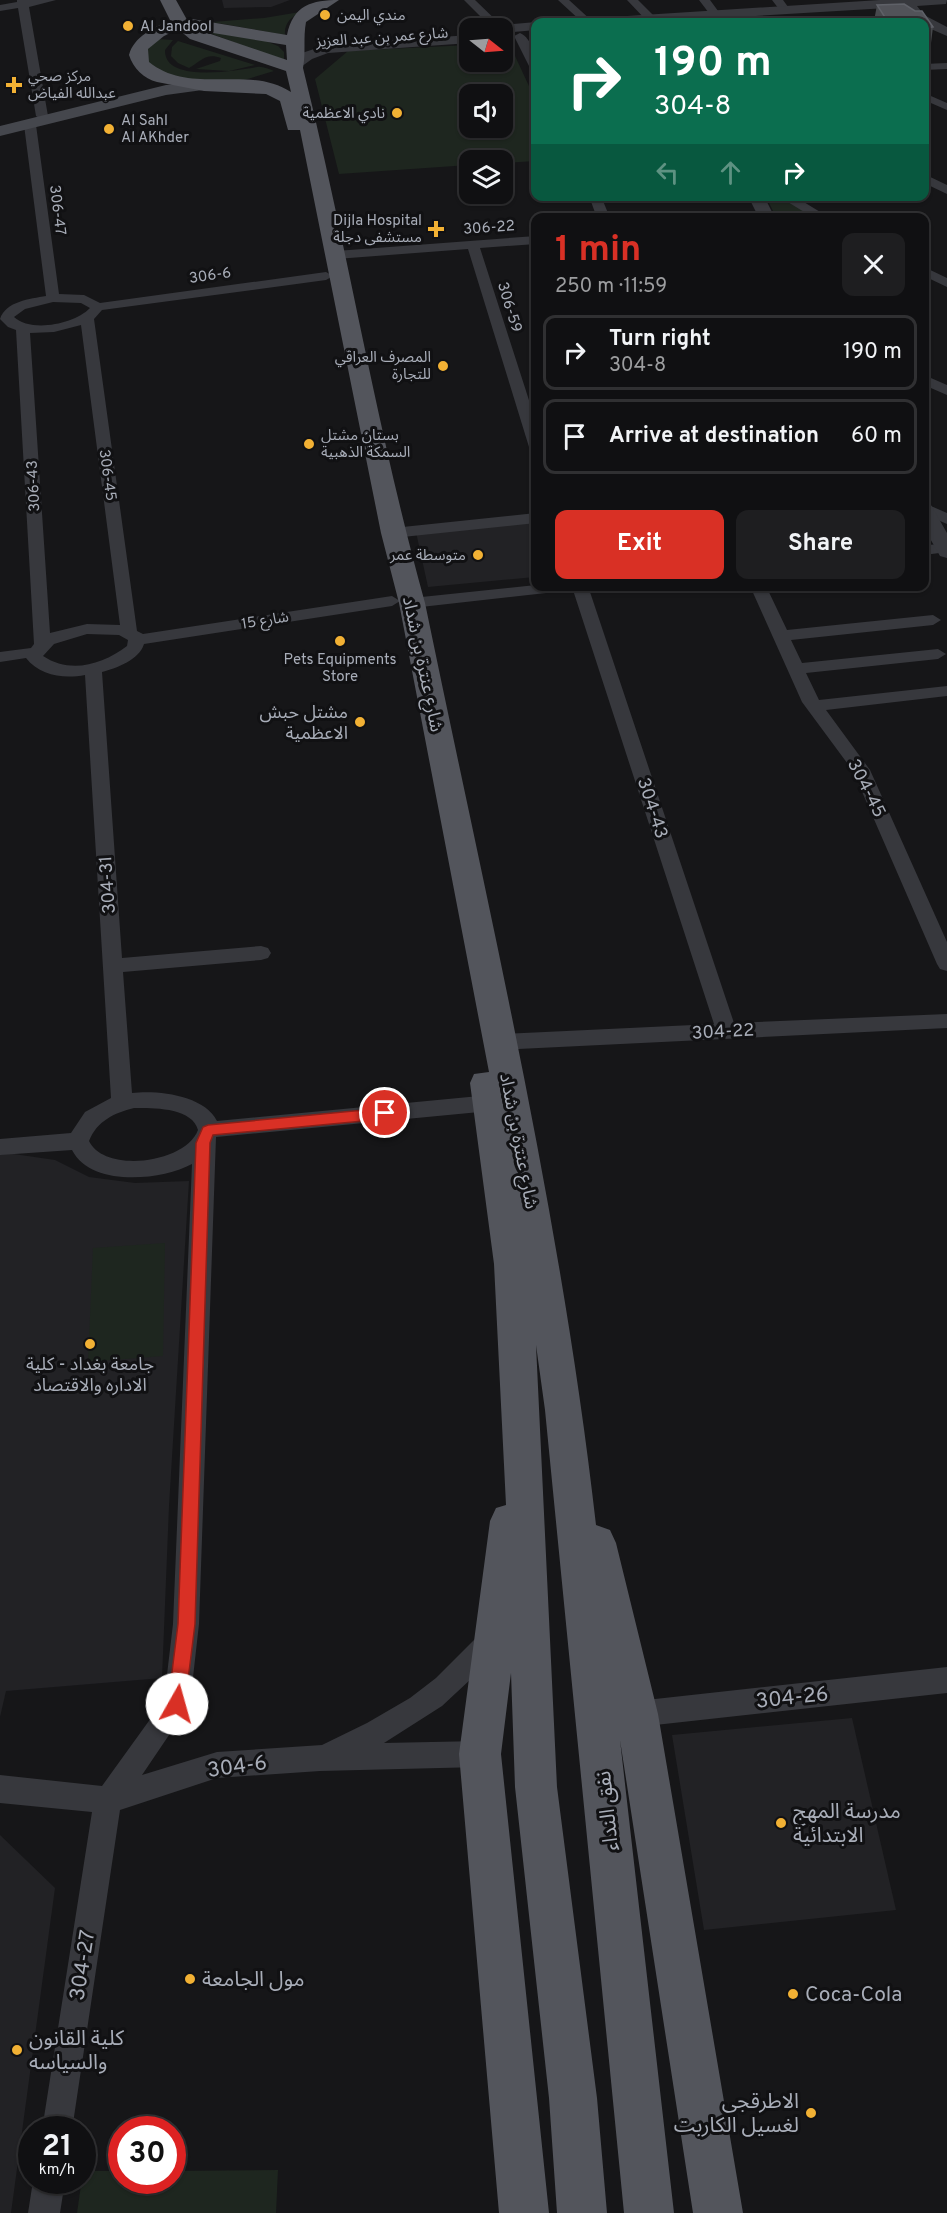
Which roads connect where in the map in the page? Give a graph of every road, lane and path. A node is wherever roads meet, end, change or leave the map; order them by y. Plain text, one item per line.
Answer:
1 (51, 0) edge
2 (168, 0) edge
3 (310, 0) edge
4 (331, 0) edge
5 (468, 0) edge
6 (562, 0) edge
7 (632, 0) edge
8 (704, 0) edge
9 (946, 0) edge
10 (23, 2) edge
11 (851, 3) edge
12 (916, 4) edge
13 (782, 5) edge
14 (0, 8) edge
15 (947, 9) edge
16 (279, 12) dead end
17 (242, 16) dead end
18 (487, 18) edge
19 (583, 18) edge
20 (650, 18) edge
21 (721, 18) edge
22 (726, 18) edge
23 (735, 18) edge
24 (947, 21) edge
25 (180, 22) junction
26 (531, 27) edge
27 (513, 28) edge
28 (459, 32) edge
29 (947, 32) edge
30 (531, 35) edge
31 (513, 36) edge
32 (520, 36) junction
33 (459, 40) edge
34 (294, 41) junction
35 (144, 42) junction
36 (531, 58) edge
37 (265, 60) junction
38 (947, 66) edge
39 (145, 68) junction
40 (294, 68) junction
41 (929, 68) edge
42 (213, 86) junction
43 (929, 98) edge
44 (947, 107) edge
45 (36, 120) junction
46 (0, 123) edge
47 (0, 131) edge
48 (929, 181) edge
49 (947, 190) edge
50 (793, 201) edge
51 (815, 213) edge
52 (531, 240) edge
53 (473, 245) junction
54 (331, 265) junction
55 (929, 274) edge
56 (947, 283) edge
57 (53, 298) junction
58 (98, 307) junction
59 (3, 318) edge
60 (87, 319) junction
61 (23, 328) junction
62 (929, 381) edge
63 (946, 389) edge
64 (929, 395) edge
65 (531, 432) edge
66 (929, 510) edge
67 (531, 518) edge
68 (929, 518) edge
69 (947, 519) edge
70 (393, 532) junction
71 (929, 550) edge
72 (946, 550) edge
73 (531, 590) edge
74 (582, 591) edge
75 (760, 591) edge
76 (402, 602) junction
77 (933, 620) dead end
78 (134, 636) junction
79 (781, 636) junction
80 (38, 648) junction
81 (938, 654) dead end
82 (0, 657) edge
83 (93, 669) junction
84 (796, 669) junction
85 (947, 691) edge
86 (814, 706) junction
87 (261, 953) dead end
88 (947, 964) edge
89 (113, 966) junction
90 (947, 1021) edge
91 (726, 1030) junction
92 (500, 1042) junction
93 (122, 1102) junction
94 (490, 1103) junction
95 (205, 1136) junction
96 (78, 1140) junction
97 (0, 1147) edge
98 (564, 1410) junction
99 (522, 1412) junction
100 (496, 1639) junction
101 (947, 1680) edge
102 (637, 1714) junction
103 (480, 1754) junction
104 (320, 1758) junction
105 (0, 1789) edge
106 (108, 1800) junction
107 (59, 2116) edge
108 (47, 2194) edge
109 (44, 2213) edge
110 (524, 2213) edge
111 (582, 2213) edge
112 (649, 2213) edge
113 (718, 2213) edge

1 - 10 street
2 - 25 main road
3 - 16 main road
4 - 34 main road
5 - 18 street
6 - 19 street
7 - 20 street
8 - 21 street
9 - 12 street
10 - 14 street
10 - 45 street, 306-47
11 - 12 street
11 - 13 street
12 - 15 street
12 - 23 street
12 - 24 street
12 - 29 street
13 - 22 street
17 - 25 main road
25 - 34 main road
25 - 35 main road
25 - 37 main road
26 - 27 street
28 - 34 street, شارع عمر بن عبد العزيز
30 - 32 street
31 - 32 street
32 - 36 street
33 - 40 street, شارع عمر بن عبد العزيز
34 - 40 main road, شارع عنترة بن شداد
35 - 37 main road
35 - 39 main road
37 - 40 main road
38 - 41 street
39 - 42 main road
39 - 45 main road
40 - 42 main road
40 - 54 main road, شارع عنترة بن شداد
42 - 45 main road
42 - 54 main road, شارع عنترة بن شداد
43 - 44 street
45 - 46 main road
45 - 47 main road
45 - 57 street, 306-47
48 - 49 street
50 - 51 street
52 - 53 street, 306-22
53 - 54 street, 306-22
53 - 65 street, 306-59
54 - 58 street, 306-6
54 - 70 main road, شارع عنترة بن شداد
54 - 76 main road, شارع عنترة بن شداد
55 - 56 street
57 - 58 street
57 - 59 street
58 - 60 street
59 - 61 street
60 - 61 street
60 - 78 street, 306-45
61 - 80 street, 306-43
62 - 63 street
63 - 64 street
66 - 69 street
67 - 70 street
68 - 72 street
70 - 76 main road, شارع عنترة بن شداد
71 - 72 street
73 - 76 street, شارع 15
74 - 91 street, 304-43
75 - 79 street, 304-45
76 - 78 street, شارع 15
76 - 92 main road, شارع عنترة بن شداد
76 - 94 main road, شارع عنترة بن شداد
77 - 79 street
78 - 80 street, شارع 15
78 - 83 street
79 - 84 street, 304-45
80 - 82 street, شارع 15
80 - 83 street
81 - 84 street
83 - 89 street, 304-31
84 - 86 street, 304-45
85 - 86 street
86 - 88 street, 304-45
87 - 89 street
89 - 93 street, 304-31
90 - 91 street, 304-22
91 - 92 street, 304-22
92 - 98 main road, شارع عنترة بن شداد
93 - 95 street
93 - 96 street
94 - 95 street
94 - 99 main road, شارع عنترة بن شداد
95 - 96 street
95 - 106 street
96 - 97 street
98 - 102 main road
98 - 112 main road, نفق النداء
99 - 100 main road
99 - 111 main road
100 - 103 main road
100 - 104 street
101 - 102 street, 304-26
102 - 113 main road
103 - 104 street, 304-6
103 - 110 main road
104 - 106 street, 304-6
105 - 106 street, 304-6
106 - 107 street, 304-27
108 - 109 street

